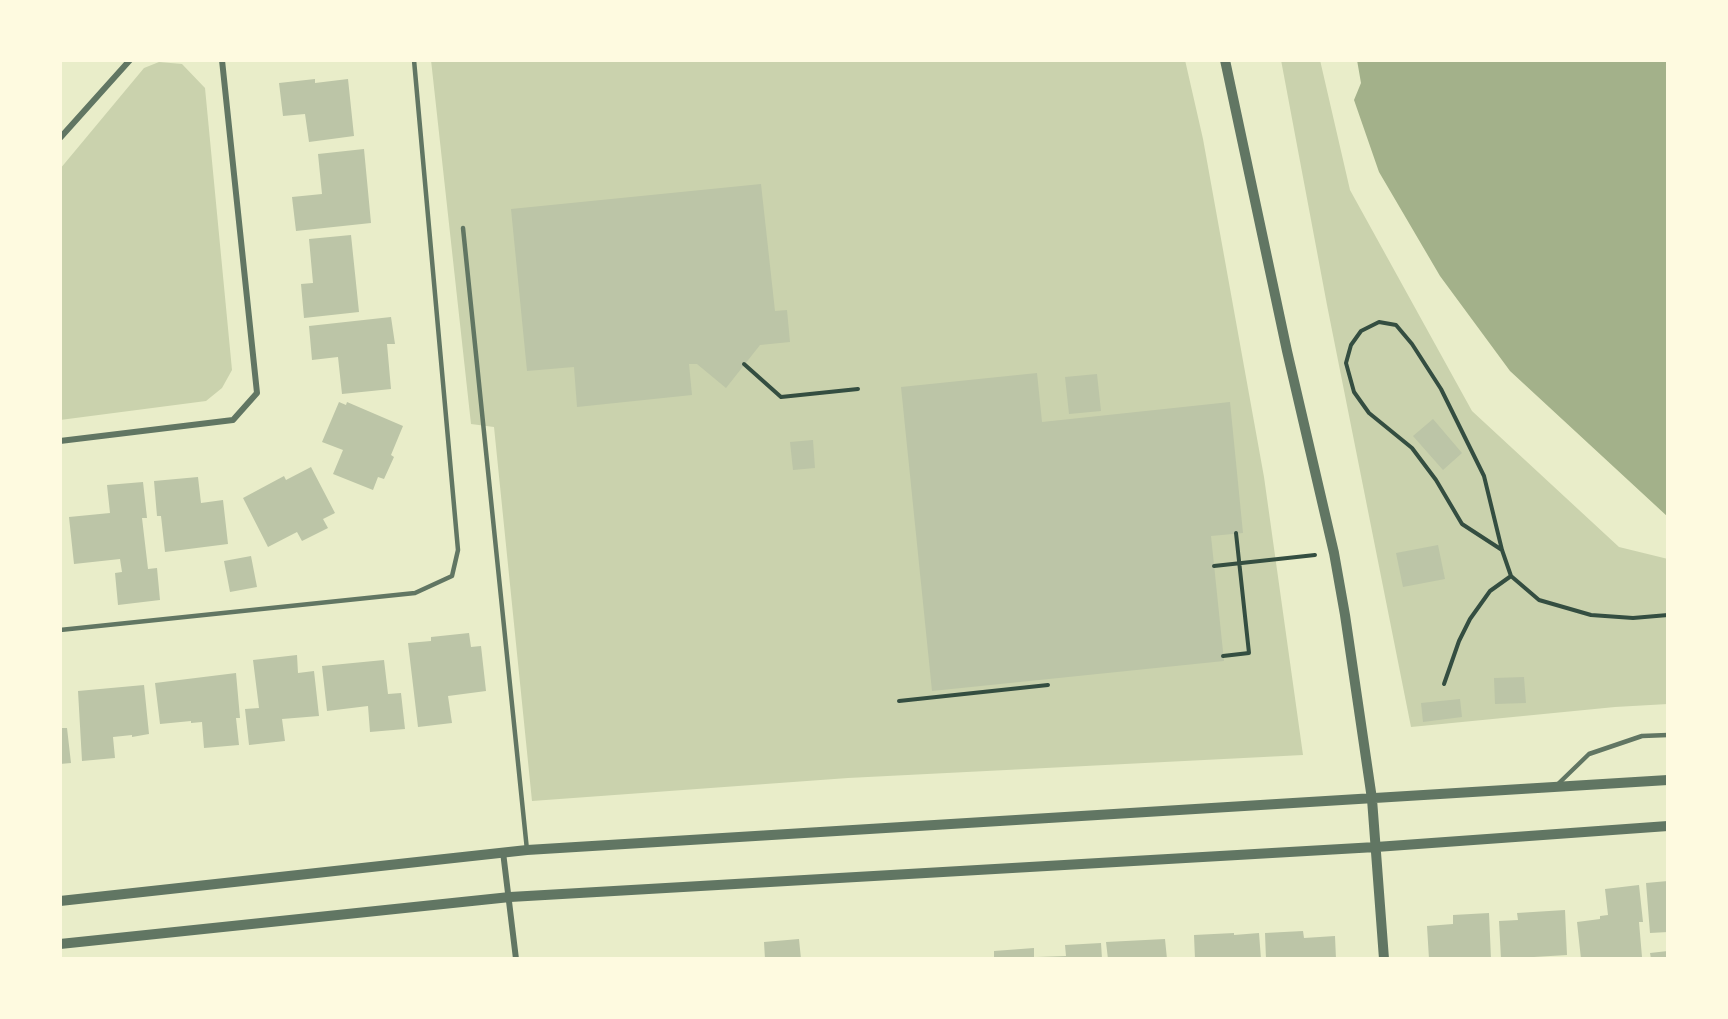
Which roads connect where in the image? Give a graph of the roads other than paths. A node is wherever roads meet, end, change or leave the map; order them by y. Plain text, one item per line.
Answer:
1 (130, 60) edge
2 (222, 60) edge
3 (414, 60) edge
4 (1225, 60) edge
5 (60, 138) edge
6 (463, 228) dead end
7 (60, 441) edge
8 (60, 630) edge
9 (1668, 735) edge
10 (1668, 780) edge
11 (1554, 787) junction
12 (1372, 798) junction
13 (1668, 826) edge
14 (1376, 848) junction
15 (527, 850) junction
16 (503, 852) junction
17 (510, 897) junction
18 (60, 901) edge
19 (60, 944) edge
20 (516, 959) edge
21 (1384, 959) edge

1 - 5 street
2 - 7 street
3 - 8 lane
4 - 12 street
6 - 15 lane
9 - 11 lane
10 - 11 street
11 - 12 street
12 - 14 street
12 - 15 street
13 - 14 street
14 - 17 street
14 - 21 street
15 - 16 street
16 - 17 street
16 - 18 street
17 - 19 street
17 - 20 street

